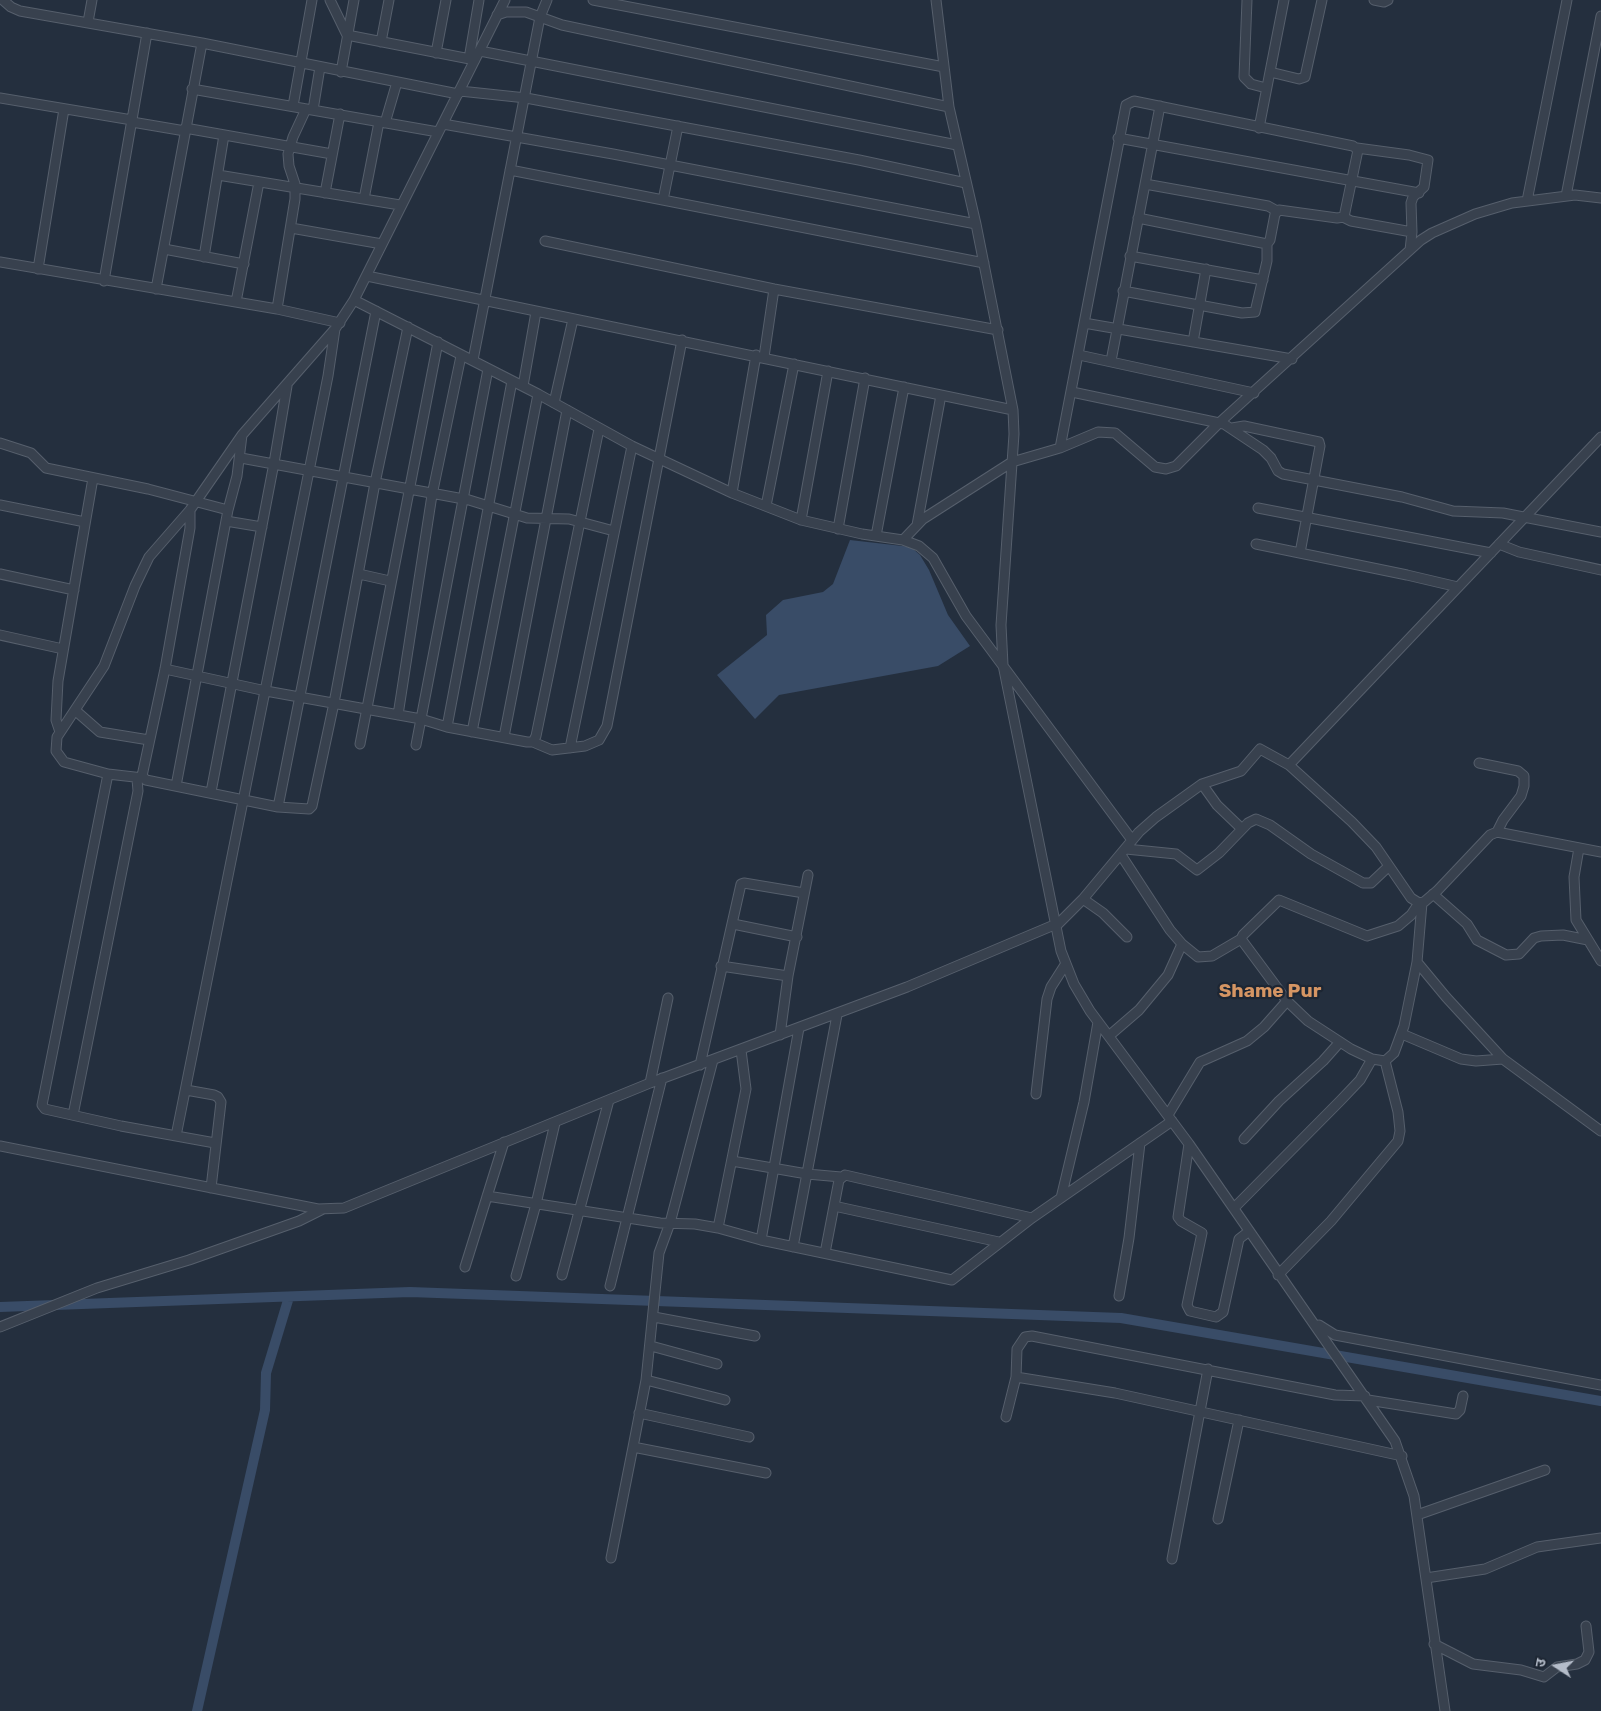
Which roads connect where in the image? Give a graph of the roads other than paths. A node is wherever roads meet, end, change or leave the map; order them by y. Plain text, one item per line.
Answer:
1 (3, 0) edge
2 (92, 0) edge
3 (312, 0) edge
4 (330, 0) edge
5 (354, 0) edge
6 (389, 0) edge
7 (446, 0) edge
8 (479, 0) edge
9 (504, 0) edge
10 (547, 0) edge
11 (593, 0) edge
12 (936, 0) edge
13 (1247, 0) edge
14 (1284, 0) edge
15 (1322, 0) edge
16 (1374, 0) edge
17 (1388, 0) edge
18 (1567, 0) edge
19 (497, 15) junction
20 (1601, 16) edge
21 (540, 17) junction
22 (88, 22) junction
23 (148, 33) junction
24 (347, 35) junction
25 (381, 42) junction
26 (202, 43) junction
27 (436, 53) junction
28 (475, 57) junction
29 (300, 62) junction
30 (531, 63) junction
31 (1597, 63) edge
32 (320, 67) junction
33 (944, 67) junction
34 (341, 72) junction
35 (1270, 72) junction
36 (397, 82) junction
37 (1266, 88) junction
38 (192, 89) junction
39 (459, 92) junction
40 (0, 98) edge
41 (526, 98) junction
42 (293, 106) junction
43 (1160, 106) junction
44 (949, 107) junction
45 (64, 109) junction
46 (309, 109) junction
47 (340, 114) junction
48 (132, 121) junction
49 (382, 122) junction
50 (678, 126) junction
51 (440, 128) junction
52 (1259, 128) junction
53 (185, 130) junction
54 (224, 134) junction
55 (517, 138) junction
56 (1118, 138) junction
57 (1152, 144) junction
58 (957, 145) junction
59 (290, 146) junction
60 (1357, 148) junction
61 (332, 154) junction
62 (670, 165) junction
63 (510, 170) junction
64 (218, 175) junction
65 (258, 182) junction
66 (1352, 182) junction
67 (966, 183) junction
68 (1144, 184) junction
69 (295, 188) junction
70 (1419, 192) junction
71 (325, 193) junction
72 (1566, 196) junction
73 (1601, 198) edge
74 (364, 199) junction
75 (663, 200) junction
76 (1528, 201) junction
77 (400, 205) junction
78 (1277, 211) junction
79 (1343, 217) junction
80 (1138, 218) junction
81 (976, 224) junction
82 (291, 228) junction
83 (1412, 232) junction
84 (545, 241) dead end
85 (382, 244) junction
86 (1267, 244) junction
87 (164, 249) junction
88 (1410, 250) junction
89 (1130, 256) junction
90 (204, 257) junction
91 (0, 262) edge
92 (244, 264) junction
93 (984, 264) junction
94 (38, 269) junction
95 (1206, 269) junction
96 (367, 276) junction
97 (1263, 280) junction
98 (104, 281) junction
99 (156, 289) junction
100 (774, 290) junction
101 (1124, 291) junction
102 (485, 299) junction
103 (354, 300) junction
104 (236, 302) junction
105 (1200, 305) junction
106 (277, 309) junction
107 (376, 311) junction
108 (536, 312) junction
109 (573, 319) junction
110 (1084, 323) junction
111 (337, 326) junction
112 (408, 327) junction
113 (1116, 329) junction
114 (998, 330) junction
115 (682, 340) junction
116 (438, 342) junction
117 (1193, 342) junction
118 (1079, 355) junction
119 (462, 356) junction
120 (760, 356) junction
121 (1292, 359) junction
122 (473, 360) junction
123 (1111, 361) junction
124 (794, 364) junction
125 (488, 369) junction
126 (828, 371) junction
127 (864, 378) junction
128 (512, 381) junction
129 (287, 386) junction
130 (523, 386) junction
131 (904, 387) junction
132 (1072, 392) junction
133 (1254, 393) junction
134 (538, 394) junction
135 (941, 395) junction
136 (554, 403) junction
137 (567, 410) junction
138 (1013, 410) junction
139 (1219, 423) junction
140 (1232, 428) junction
141 (599, 429) junction
142 (242, 435) junction
143 (1601, 437) edge
144 (0, 444) edge
145 (632, 446) junction
146 (1060, 448) junction
147 (240, 458) junction
148 (660, 460) junction
149 (1012, 462) junction
150 (274, 463) junction
151 (308, 470) junction
152 (343, 476) junction
153 (92, 478) junction
154 (1313, 480) junction
155 (375, 483) junction
156 (408, 490) junction
157 (732, 493) junction
158 (432, 495) junction
159 (463, 500) junction
160 (0, 505) edge
161 (192, 506) junction
162 (488, 506) junction
163 (766, 506) junction
164 (1258, 508) dead end
165 (228, 510) junction
166 (515, 515) junction
167 (1306, 518) junction
168 (1523, 518) junction
169 (546, 519) junction
170 (802, 520) junction
171 (226, 521) junction
172 (85, 522) junction
173 (580, 522) junction
174 (917, 525) junction
175 (262, 527) junction
176 (838, 529) junction
177 (614, 531) junction
178 (1601, 532) edge
179 (876, 536) junction
180 (904, 540) junction
181 (1256, 544) dead end
182 (1499, 544) junction
183 (1491, 552) junction
184 (1300, 553) junction
185 (1601, 570) edge
186 (0, 574) edge
187 (360, 574) junction
188 (390, 582) junction
189 (1458, 587) junction
190 (74, 590) junction
191 (0, 635) edge
192 (63, 649) junction
193 (1003, 665) junction
194 (165, 669) junction
195 (197, 675) junction
196 (233, 684) junction
197 (266, 690) junction
198 (302, 697) junction
199 (334, 703) junction
200 (366, 708) junction
201 (76, 710) junction
202 (398, 716) junction
203 (421, 719) junction
204 (447, 727) junction
205 (60, 732) junction
206 (472, 732) junction
207 (504, 737) junction
208 (149, 740) junction
209 (533, 742) junction
210 (360, 744) dead end
211 (416, 745) dead end
212 (570, 748) junction
213 (1479, 764) dead end
214 (1289, 765) junction
215 (108, 774) junction
216 (140, 778) junction
217 (1202, 784) junction
218 (176, 786) junction
219 (210, 792) junction
220 (242, 799) junction
221 (278, 807) junction
222 (1242, 829) junction
223 (1497, 832) junction
224 (1132, 840) junction
225 (1579, 848) junction
226 (1123, 852) junction
227 (1601, 852) edge
228 (1389, 866) junction
229 (808, 875) dead end
230 (804, 893) junction
231 (1434, 894) junction
232 (1083, 898) junction
233 (1420, 903) junction
234 (732, 924) junction
235 (1055, 926) junction
236 (797, 937) junction
237 (1127, 937) dead end
238 (1241, 939) junction
239 (1588, 940) junction
240 (1182, 944) junction
241 (1601, 961) edge
242 (1417, 962) junction
243 (1065, 965) junction
244 (722, 966) junction
245 (788, 976) junction
246 (668, 998) dead end
247 (1287, 1001) junction
248 (837, 1015) junction
249 (1098, 1022) junction
250 (799, 1028) junction
251 (1402, 1034) junction
252 (780, 1035) junction
253 (1110, 1036) junction
254 (1339, 1043) junction
255 (741, 1050) junction
256 (1372, 1059) junction
257 (1503, 1059) junction
258 (713, 1060) junction
259 (1385, 1061) junction
260 (700, 1065) junction
261 (662, 1078) junction
262 (650, 1083) junction
263 (186, 1090) junction
264 (1036, 1094) dead end
265 (609, 1100) junction
266 (73, 1115) junction
267 (1170, 1118) junction
268 (555, 1123) junction
269 (1601, 1131) edge
270 (176, 1136) junction
271 (1244, 1139) dead end
272 (504, 1142) junction
273 (215, 1143) junction
274 (1140, 1143) junction
275 (1189, 1144) junction
276 (0, 1146) edge
277 (732, 1161) junction
278 (774, 1169) junction
279 (807, 1174) junction
280 (840, 1177) junction
281 (210, 1188) junction
282 (486, 1196) junction
283 (1061, 1198) junction
284 (536, 1204) junction
285 (834, 1206) junction
286 (1234, 1208) junction
287 (323, 1209) junction
288 (580, 1211) junction
289 (628, 1218) junction
290 (1032, 1218) junction
291 (670, 1223) junction
292 (718, 1228) junction
293 (1248, 1232) junction
294 (761, 1240) junction
295 (999, 1242) junction
296 (793, 1246) junction
297 (825, 1253) junction
298 (465, 1267) dead end
299 (562, 1275) dead end
300 (1278, 1275) junction
301 (516, 1276) dead end
302 (610, 1286) dead end
303 (1119, 1296) dead end
304 (654, 1317) junction
305 (1311, 1318) junction
306 (0, 1327) edge
307 (755, 1336) dead end
308 (651, 1346) junction
309 (717, 1364) dead end
310 (1208, 1369) junction
311 (1016, 1377) junction
312 (646, 1380) junction
313 (1601, 1385) edge
314 (1463, 1396) dead end
315 (1367, 1398) junction
316 (725, 1400) dead end
317 (1202, 1412) junction
318 (639, 1413) junction
319 (1006, 1417) dead end
320 (1240, 1420) junction
321 (749, 1437) dead end
322 (633, 1447) junction
323 (1402, 1456) junction
324 (1546, 1470) dead end
325 (766, 1474) dead end
326 (1417, 1515) junction
327 (1218, 1519) dead end
328 (1601, 1538) edge
329 (611, 1558) dead end
330 (1172, 1559) dead end
331 (1426, 1578) junction
332 (1586, 1626) dead end
333 (1434, 1644) junction
334 (1445, 1711) edge

1 - 22 street
2 - 22 street
3 - 29 street
4 - 24 street
5 - 24 street
6 - 25 street
7 - 27 street
8 - 28 street
9 - 19 street
10 - 21 street
11 - 33 street
12 - 33 street
13 - 37 street
14 - 35 street
15 - 35 street
16 - 17 street
18 - 76 street
19 - 21 street
19 - 28 street
20 - 31 street
21 - 30 street
21 - 44 street
22 - 23 street
23 - 26 street
23 - 48 street
24 - 25 street
24 - 34 street
25 - 27 street
26 - 29 street
26 - 38 street
27 - 28 street
28 - 30 street
28 - 39 street
29 - 32 street
29 - 42 street
30 - 41 street
30 - 58 street
31 - 72 street
32 - 34 street
32 - 46 street
33 - 44 street
34 - 36 street
35 - 37 street
36 - 39 street
36 - 49 street
37 - 52 street
38 - 42 street
38 - 53 street
39 - 41 street
39 - 51 street
40 - 45 street
41 - 50 street
41 - 55 street
42 - 46 street
43 - 52 street
43 - 56 street
43 - 57 street
44 - 58 street
45 - 48 street
45 - 94 street
46 - 47 street
46 - 59 street
47 - 49 street
47 - 61 street
48 - 53 street
48 - 98 street
49 - 51 street
49 - 74 street
50 - 62 street
50 - 67 street
51 - 55 street
51 - 77 street
52 - 60 street
53 - 54 street
53 - 87 street
54 - 59 street
54 - 64 street
55 - 62 street
55 - 63 street
56 - 57 street
56 - 110 street
57 - 66 street
57 - 68 street
58 - 67 street
59 - 61 street
59 - 69 street
60 - 66 street
60 - 70 street
61 - 71 street
62 - 75 street
62 - 81 street
63 - 75 street
63 - 102 street
64 - 65 street
64 - 90 street
65 - 69 street
65 - 92 street
66 - 70 street
66 - 79 street
67 - 81 street
68 - 78 street
68 - 80 street
69 - 71 street
69 - 82 street
70 - 83 street
71 - 74 street
72 - 73 street
72 - 76 street
74 - 77 street
75 - 93 street
76 - 88 street
77 - 85 street
78 - 79 street
78 - 86 street
79 - 83 street
80 - 86 street
80 - 89 street
81 - 93 street
82 - 85 street
82 - 106 street
83 - 88 street
84 - 100 street
85 - 96 street
86 - 97 street
87 - 90 street
87 - 99 street
88 - 121 street
89 - 95 street
89 - 101 street
90 - 92 street
91 - 94 street
92 - 104 street
93 - 114 street
94 - 98 street
95 - 97 street
95 - 105 street
96 - 102 street
96 - 103 street
97 - 105 street
98 - 99 street
99 - 104 street
100 - 114 street
100 - 120 street
101 - 105 street
101 - 113 street
102 - 108 street
102 - 122 street
103 - 107 street
103 - 111 street
104 - 106 street
105 - 117 street
106 - 111 street
107 - 112 street
107 - 152 street
108 - 109 street
108 - 130 street
109 - 115 street
109 - 136 street
110 - 113 street
110 - 118 street
111 - 129 street
111 - 151 street
112 - 116 street
112 - 155 street
113 - 117 street
113 - 123 street
114 - 138 street
115 - 120 street
115 - 148 street
116 - 119 street
116 - 156 street
117 - 121 street
118 - 123 street
118 - 132 street
119 - 122 street
119 - 158 street
120 - 124 street
120 - 157 street
121 - 133 street
122 - 125 street
123 - 133 street
124 - 126 street
124 - 163 street
125 - 128 street
125 - 159 street
126 - 127 street
126 - 170 street
127 - 131 street
127 - 176 street
128 - 130 street
128 - 162 street
129 - 142 street
129 - 150 street
130 - 134 street
131 - 135 street
131 - 179 street
132 - 139 street
132 - 146 street
133 - 139 street
134 - 136 street
134 - 166 street
135 - 138 street
135 - 174 street
136 - 137 street
137 - 141 street
137 - 169 street
138 - 149 street
139 - 140 street
139 - 146 street
140 - 154 street
140 - 154 street
141 - 145 street
141 - 173 street
142 - 147 street
142 - 161 street
143 - 168 street
144 - 153 street
145 - 148 street
145 - 177 street
146 - 149 street
147 - 150 street
147 - 165 street
148 - 157 street
148 - 212 street
149 - 174 street
149 - 193 street
150 - 151 street
150 - 175 street
151 - 152 street
151 - 197 street
152 - 155 street
152 - 198 street
153 - 161 street
153 - 172 street
154 - 167 street
154 - 168 street
155 - 156 street
155 - 187 street
156 - 158 street
156 - 188 street
157 - 163 street
158 - 159 street
158 - 202 street
159 - 162 street
159 - 203 street
160 - 172 street
161 - 165 street
161 - 194 street
161 - 201 street
162 - 166 street
162 - 204 street
163 - 170 street
164 - 167 street
165 - 171 street
166 - 169 street
166 - 206 street
167 - 183 street
167 - 184 street
168 - 178 street
168 - 182 street
169 - 173 street
169 - 207 street
170 - 176 street
171 - 175 street
171 - 195 street
172 - 190 street
173 - 177 street
173 - 209 street
174 - 180 street
175 - 196 street
176 - 179 street
177 - 212 street
179 - 180 street
180 - 193 street
181 - 184 street
182 - 183 street
182 - 185 street
183 - 189 street
184 - 189 street
186 - 190 street
187 - 188 street
187 - 199 street
188 - 200 street
189 - 214 street
190 - 192 street
191 - 192 street
192 - 205 street
193 - 224 street
193 - 235 street
194 - 195 street
194 - 208 street
195 - 196 street
195 - 218 street
196 - 197 street
196 - 219 street
197 - 198 street
197 - 220 street
198 - 199 street
198 - 221 street
199 - 200 street
199 - 221 street
200 - 202 street
200 - 210 street
201 - 205 street
201 - 208 street
202 - 203 street
203 - 204 street
203 - 211 street
204 - 206 street
205 - 215 street
206 - 207 street
207 - 209 street
208 - 216 street
209 - 212 street
213 - 223 street
214 - 217 street
214 - 228 street
215 - 216 street
215 - 266 street
216 - 218 street
216 - 266 street
217 - 222 street
217 - 224 street
218 - 219 street
219 - 220 street
220 - 221 street
220 - 263 street
222 - 226 street
222 - 228 street
223 - 225 street
223 - 231 street
224 - 226 street
225 - 227 street
225 - 239 street
226 - 232 street
226 - 240 street
228 - 233 street
229 - 230 street
230 - 234 street
230 - 236 street
231 - 233 street
231 - 239 street
232 - 235 street
232 - 237 street
233 - 238 street
233 - 242 street
234 - 236 street
234 - 244 street
235 - 243 street
235 - 248 street
236 - 245 street
238 - 240 street
238 - 247 street
239 - 241 street
240 - 253 street
242 - 251 street
242 - 257 street
243 - 249 street
243 - 264 street
244 - 245 street
244 - 260 street
245 - 252 street
246 - 262 street
247 - 254 street
247 - 267 street
248 - 250 street
248 - 279 street
249 - 253 street
249 - 283 street
250 - 252 street
250 - 278 street
251 - 257 street
251 - 259 street
252 - 255 street
253 - 267 street
254 - 256 street
254 - 271 street
255 - 258 street
255 - 277 street
256 - 259 street
256 - 286 street
257 - 269 street
258 - 260 street
258 - 291 street
259 - 300 street
260 - 261 street
261 - 262 street
261 - 289 street
262 - 265 street
263 - 270 street
263 - 273 street
265 - 268 street
265 - 288 street
266 - 270 street
267 - 274 street
267 - 275 street
268 - 272 street
268 - 284 street
270 - 273 street
272 - 282 street
272 - 287 street
273 - 281 street
274 - 283 street
274 - 303 street
275 - 286 street
275 - 293 street
276 - 281 street
277 - 278 street
277 - 292 street
278 - 279 street
278 - 294 street
279 - 280 street
279 - 296 street
280 - 285 street
280 - 290 street
281 - 287 street
282 - 284 street
282 - 298 street
283 - 290 street
284 - 288 street
284 - 301 street
285 - 295 street
285 - 297 street
286 - 293 street
287 - 306 street
288 - 289 street
288 - 299 street
289 - 291 street
289 - 302 street
290 - 295 street
291 - 292 street
291 - 304 street
292 - 294 street
293 - 300 street
294 - 296 street
295 - 297 street
296 - 297 street
300 - 305 street
304 - 307 street
304 - 308 street
305 - 313 street
305 - 315 street
308 - 309 street
308 - 312 street
310 - 311 street
310 - 315 street
310 - 317 street
311 - 317 street
311 - 319 street
312 - 316 street
312 - 318 street
314 - 315 street
315 - 323 street
317 - 320 street
317 - 330 street
318 - 321 street
318 - 322 street
320 - 323 street
320 - 327 street
322 - 325 street
322 - 329 street
323 - 326 street
324 - 326 street
326 - 331 street
328 - 331 street
331 - 333 street
332 - 333 street
333 - 334 street

